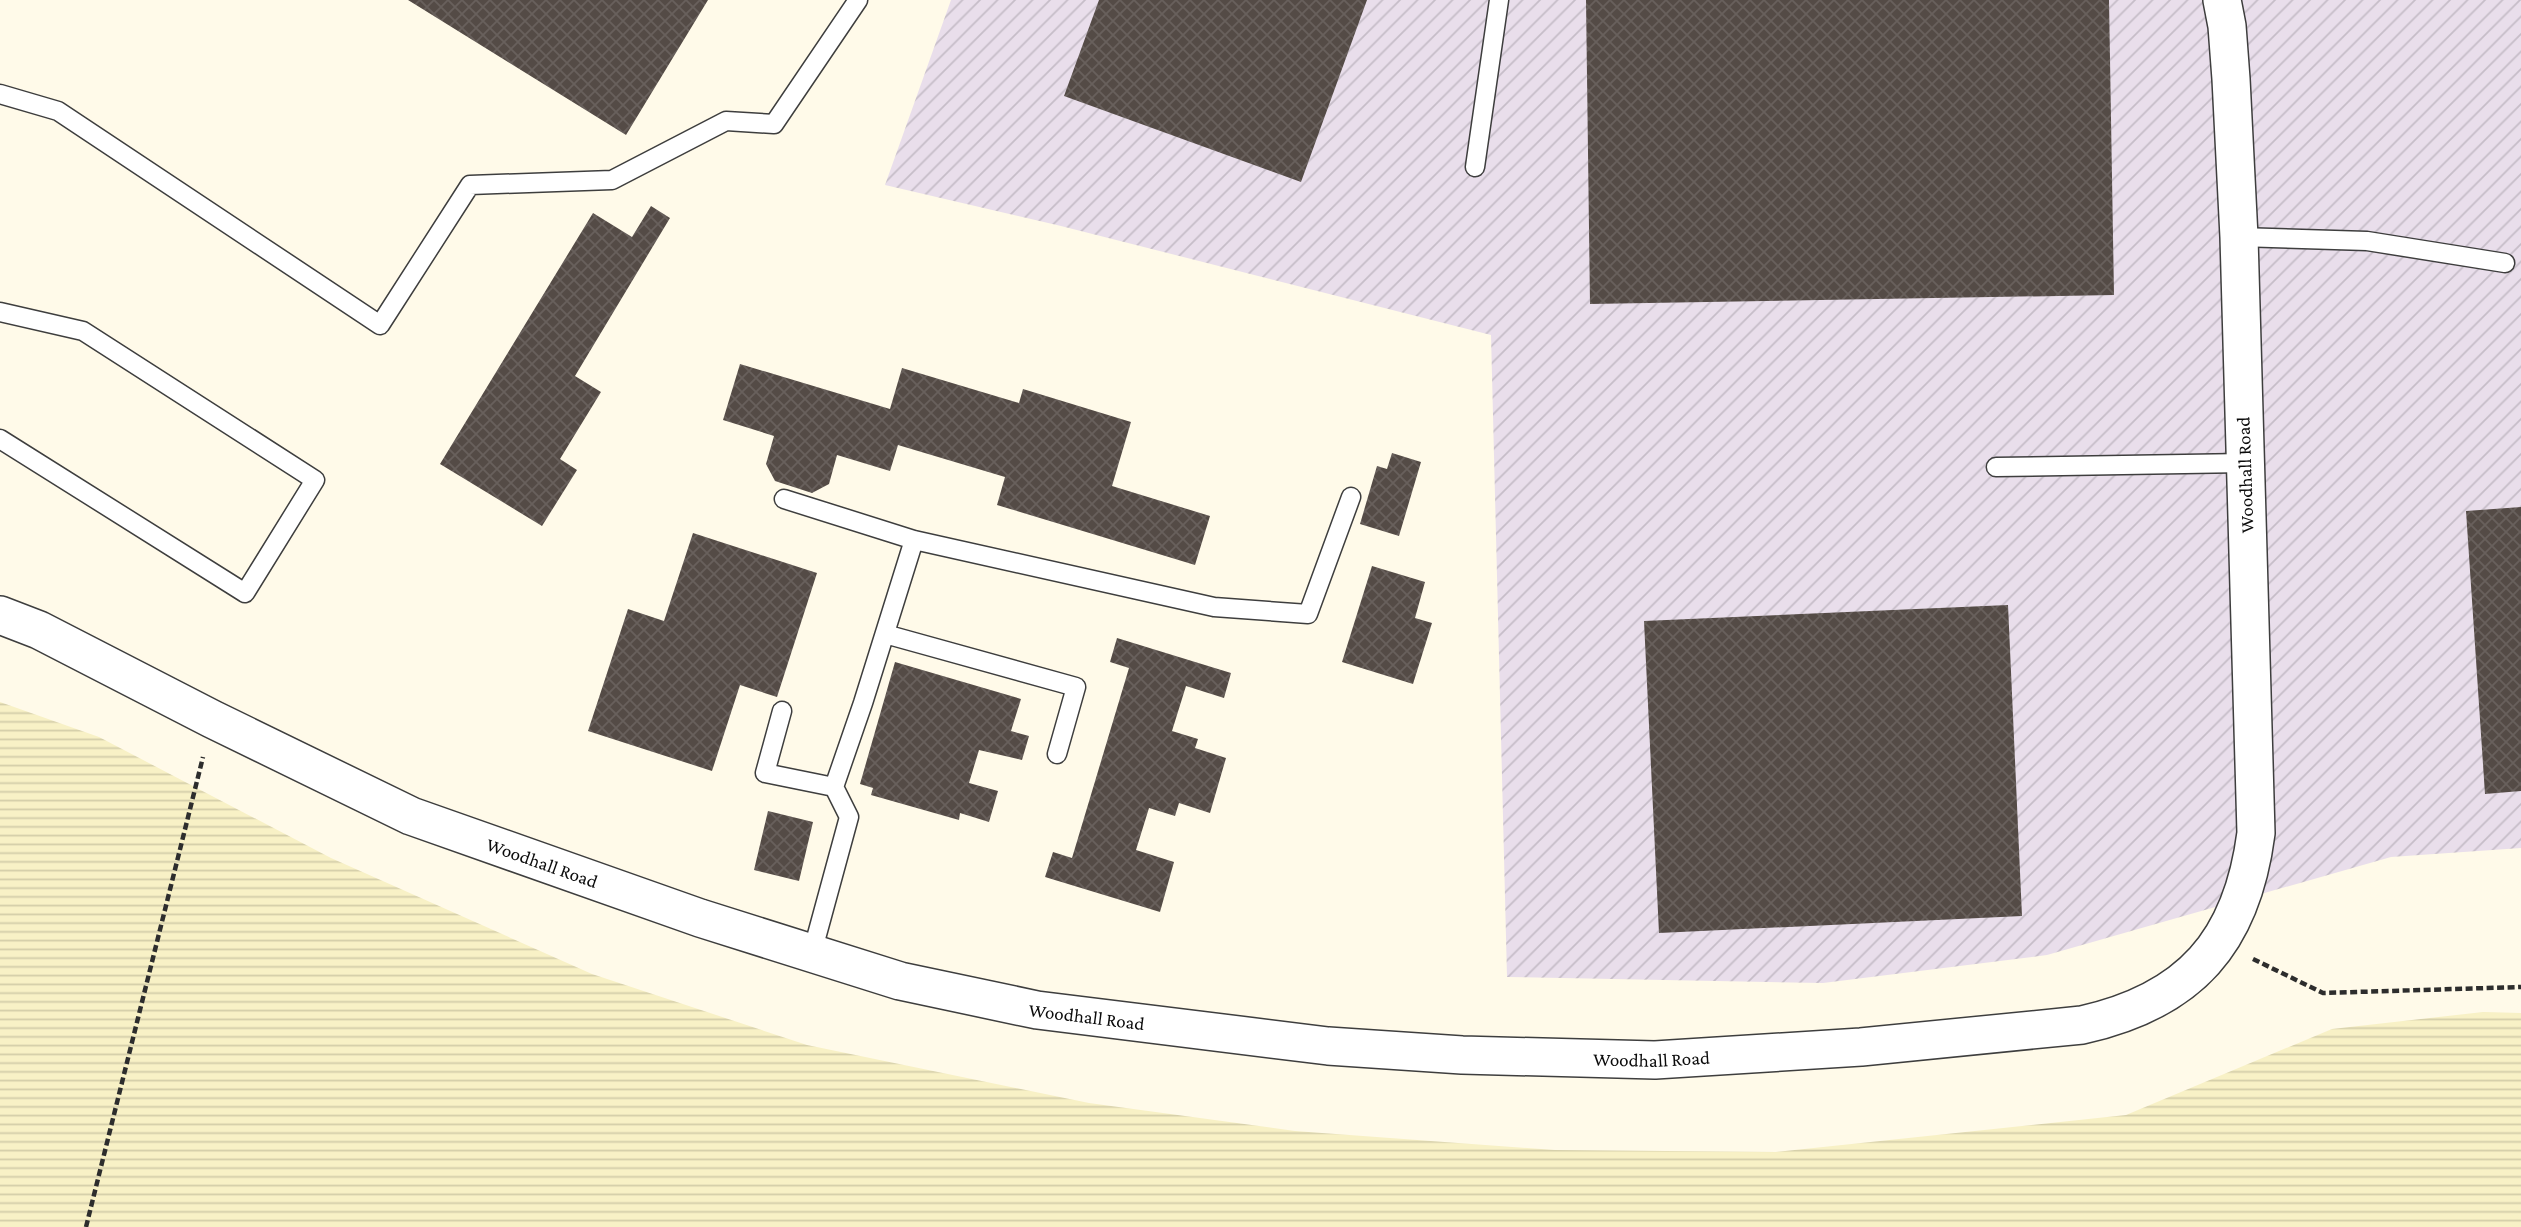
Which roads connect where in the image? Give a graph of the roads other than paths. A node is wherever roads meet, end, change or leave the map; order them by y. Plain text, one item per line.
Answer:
1 (858, 0) edge
2 (1500, 0) edge
3 (2222, 0) edge
4 (0, 94) edge
5 (1475, 167) dead end
6 (2239, 237) junction
7 (2505, 264) dead end
8 (0, 312) edge
9 (0, 439) edge
10 (2245, 463) junction
11 (1996, 467) dead end
12 (1351, 497) dead end
13 (785, 499) dead end
14 (914, 540) junction
15 (0, 615) edge
16 (884, 634) junction
17 (782, 711) dead end
18 (1057, 754) dead end
19 (834, 788) junction
20 (812, 953) junction

1 - 4 lane
2 - 5 lane
3 - 6 street, Woodhall Road
6 - 7 lane
6 - 10 street, Woodhall Road
8 - 9 lane
10 - 11 lane
10 - 20 street, Woodhall Road
12 - 14 lane
13 - 14 lane
14 - 16 lane
15 - 20 street, Woodhall Road
16 - 18 lane
16 - 19 lane
17 - 19 lane
19 - 20 lane

